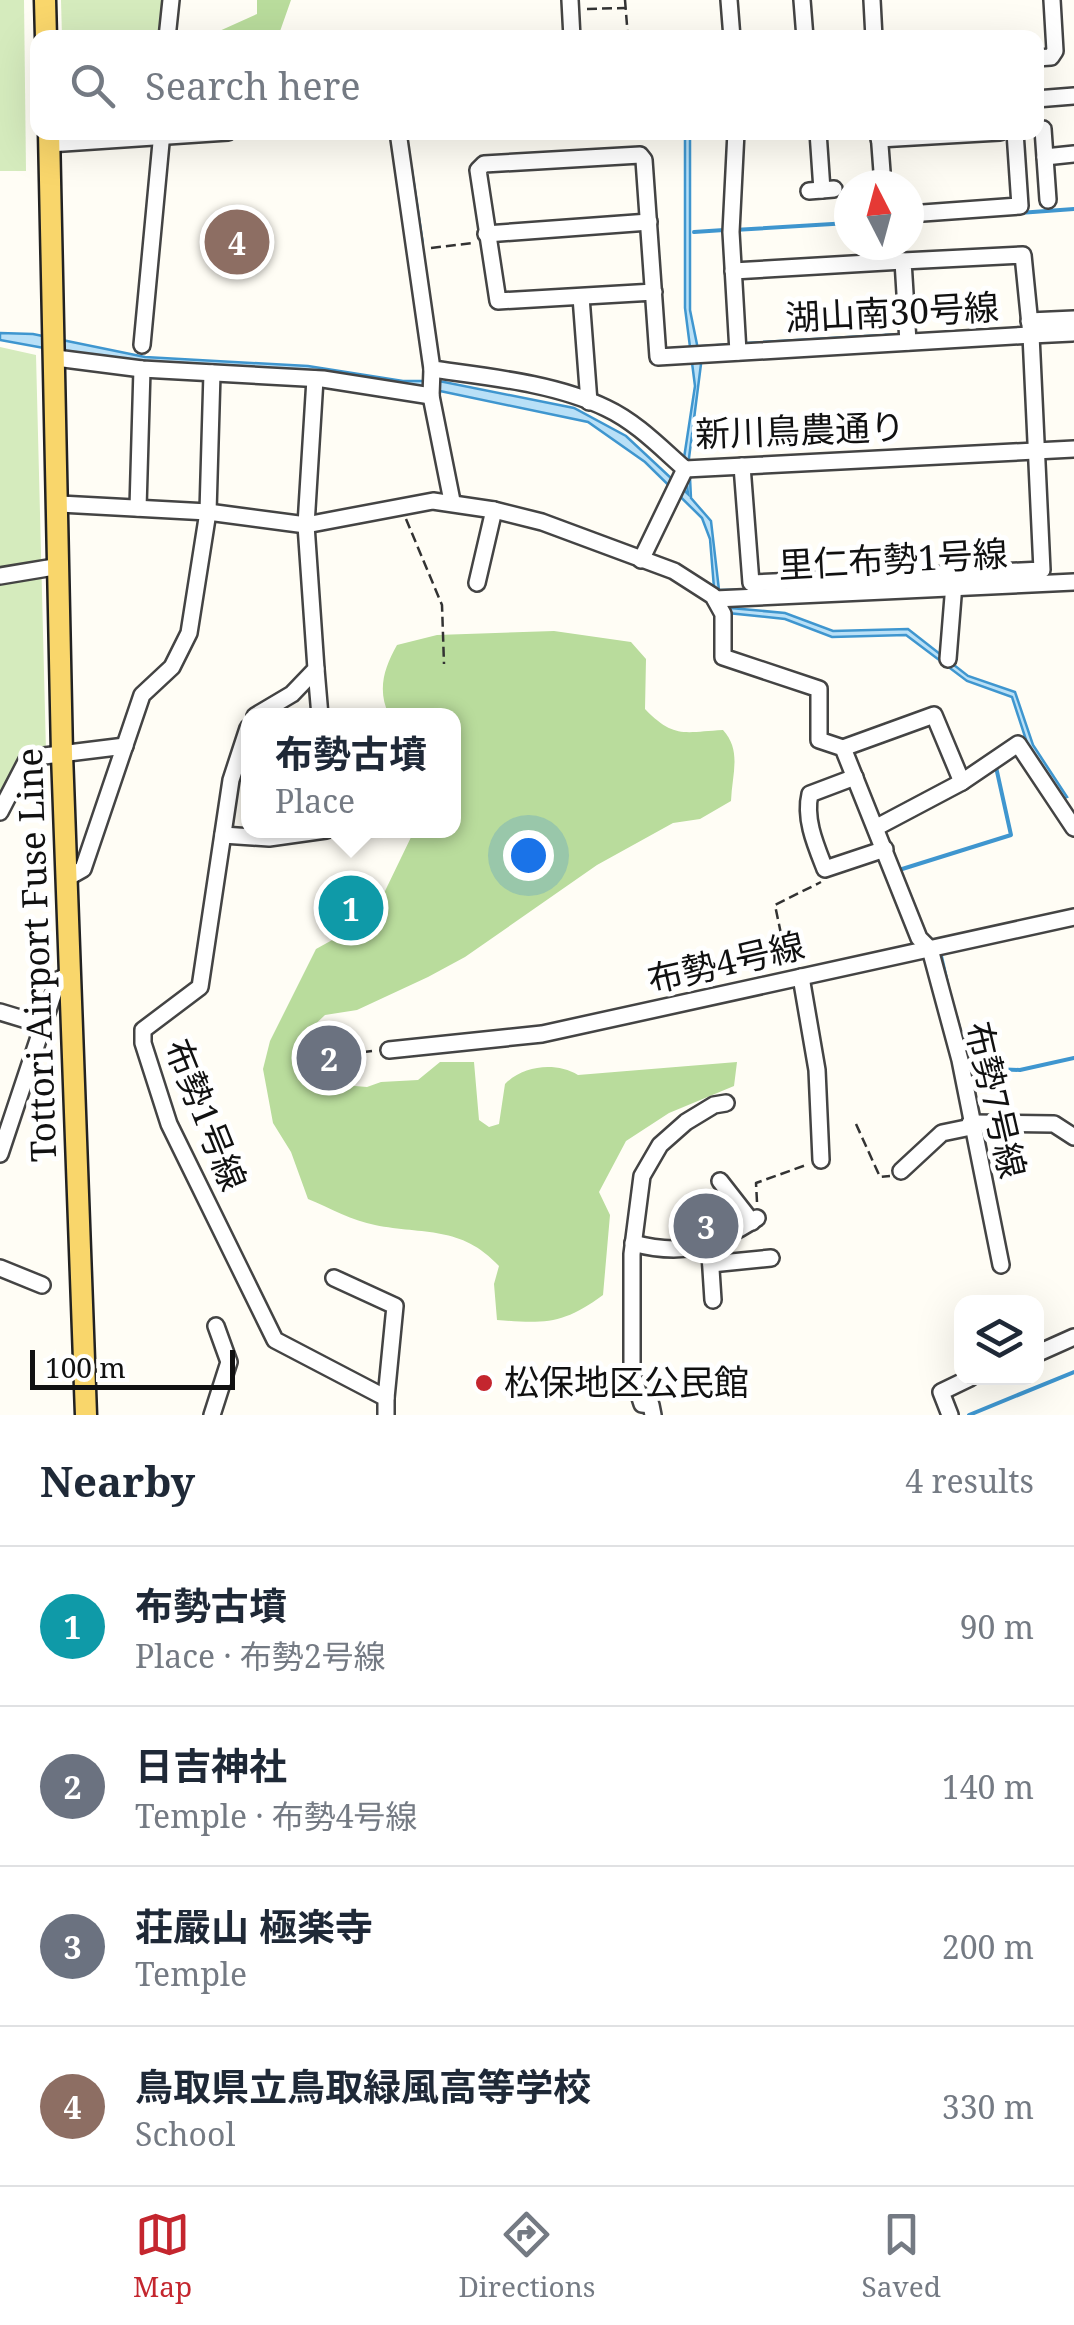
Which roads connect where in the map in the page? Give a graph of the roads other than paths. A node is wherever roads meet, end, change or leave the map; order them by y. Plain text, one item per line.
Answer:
1 (45, 0) edge
2 (171, 0) edge
3 (729, 0) edge
4 (802, 0) edge
5 (872, 0) edge
6 (1052, 0) edge
7 (570, 5) edge
8 (46, 30) edge
9 (167, 30) edge
10 (572, 30) edge
11 (731, 30) edge
12 (804, 30) edge
13 (874, 30) edge
14 (1044, 57) edge
15 (1074, 96) edge
16 (1044, 99) edge
17 (1044, 129) dead end
18 (49, 140) edge
19 (162, 140) edge
20 (399, 140) edge
21 (736, 140) edge
22 (819, 140) edge
23 (879, 140) edge
24 (1015, 140) edge
25 (1074, 154) edge
26 (1045, 157) junction
27 (882, 170) edge
28 (822, 190) dead end
29 (1048, 200) dead end
30 (924, 213) edge
31 (650, 222) junction
32 (487, 238) junction
33 (903, 262) junction
34 (734, 270) junction
35 (654, 292) junction
36 (581, 297) junction
37 (1073, 326) edge
38 (1030, 328) junction
39 (908, 342) junction
40 (142, 345) dead end
41 (738, 352) junction
42 (56, 358) junction
43 (142, 369) junction
44 (432, 369) junction
45 (212, 374) junction
46 (316, 379) junction
47 (432, 396) junction
48 (589, 402) junction
49 (1074, 449) edge
50 (1036, 451) junction
51 (742, 466) junction
52 (685, 469) junction
53 (452, 501) junction
54 (60, 504) junction
55 (138, 508) junction
56 (494, 510) junction
57 (208, 512) junction
58 (306, 525) junction
59 (642, 560) junction
60 (60, 566) junction
61 (0, 576) edge
62 (954, 582) junction
63 (1074, 582) edge
64 (477, 584) dead end
65 (715, 599) junction
66 (948, 658) dead end
67 (316, 669) junction
68 (268, 708) edge
69 (319, 708) edge
70 (241, 744) edge
71 (125, 746) junction
72 (843, 748) junction
73 (62, 754) junction
74 (855, 776) junction
75 (962, 782) junction
76 (0, 812) edge
77 (877, 827) junction
78 (1074, 828) edge
79 (224, 835) junction
80 (241, 836) edge
81 (885, 849) junction
82 (67, 878) junction
83 (1074, 917) edge
84 (930, 949) junction
85 (71, 974) junction
86 (796, 978) junction
87 (0, 1012) edge
88 (43, 1025) junction
89 (389, 1050) road end
90 (726, 1104) dead end
91 (970, 1125) junction
92 (1074, 1137) edge
93 (0, 1154) edge
94 (821, 1160) road end
95 (901, 1171) road end
96 (720, 1187) dead end
97 (709, 1245) junction
98 (632, 1249) junction
99 (771, 1258) dead end
100 (711, 1264) junction
101 (1001, 1265) dead end
102 (0, 1268) edge
103 (334, 1278) dead end
104 (42, 1285) dead end
105 (712, 1300) dead end
106 (216, 1326) dead end
107 (1074, 1337) edge
108 (1044, 1350) edge
109 (956, 1385) edge
110 (386, 1406) edge
111 (86, 1415) edge
112 (212, 1415) edge
113 (653, 1415) edge
114 (950, 1415) edge

1 - 8 main road
2 - 9 street
3 - 11 street
4 - 12 street
5 - 13 street
6 - 14 street
7 - 10 street
15 - 16 street
17 - 26 street
18 - 42 main road, Tottori Airport Fuse Line
19 - 40 street
20 - 44 street
21 - 34 street
22 - 28 street
23 - 27 street
24 - 30 street
25 - 26 street
26 - 29 street
31 - 32 street
31 - 32 street, 湖山南30号線
31 - 35 street, 湖山南30号線
32 - 36 street, 湖山南30号線
33 - 34 street
33 - 38 street
33 - 39 street
34 - 41 street
35 - 36 street, 湖山南30号線
35 - 41 street, 湖山南30号線
36 - 48 street
37 - 38 street
38 - 39 street, 湖山南30号線
38 - 50 street, 湖山南30号線
39 - 41 street, 湖山南30号線
42 - 43 street
42 - 54 main road, Tottori Airport Fuse Line
43 - 45 street
43 - 55 street
44 - 47 street
44 - 48 street, 新川鳥農通り
45 - 46 street
45 - 57 street
46 - 47 street
46 - 58 street
47 - 53 street
48 - 52 street, 新川鳥農通り
49 - 50 street, 新川鳥農通り
50 - 51 street, 新川鳥農通り
50 - 62 street, 湖山南30号線
51 - 52 street, 新川鳥農通り
51 - 62 street, 湖山南30号線
52 - 59 street
53 - 56 street
53 - 58 street
54 - 55 street
54 - 60 main road, Tottori Airport Fuse Line
55 - 57 street
56 - 59 street
56 - 64 street
57 - 58 street
57 - 71 street
58 - 67 street
59 - 65 street
60 - 61 street
60 - 73 main road, Tottori Airport Fuse Line
62 - 63 street, 里仁布勢1号線
62 - 65 street, 里仁布勢1号線
62 - 66 street
65 - 72 street, 布勢7号線
67 - 68 street
67 - 69 street
70 - 79 street, 布勢1号線
71 - 73 street
71 - 82 street
72 - 74 street, 布勢7号線
72 - 75 street
73 - 76 street
73 - 82 main road, Tottori Airport Fuse Line
74 - 77 street, 布勢7号線
74 - 81 street
75 - 77 street
75 - 78 street
77 - 81 street, 布勢7号線
79 - 80 street
79 - 110 street, 布勢1号線
81 - 84 street, 布勢7号線
82 - 85 main road, Tottori Airport Fuse Line
83 - 84 street, 布勢4号線
84 - 86 street, 布勢4号線
84 - 91 street, 布勢7号線
85 - 88 street
85 - 111 main road, Tottori Airport Fuse Line
86 - 89 street, 布勢4号線
86 - 94 street
87 - 88 street
88 - 93 street
90 - 98 street
91 - 92 street
91 - 95 street
91 - 101 street, 布勢7号線
96 - 97 street
97 - 98 street
97 - 100 street
98 - 113 street
99 - 100 street
100 - 105 street
102 - 104 street
103 - 110 street
106 - 112 street
107 - 108 street
109 - 114 street

